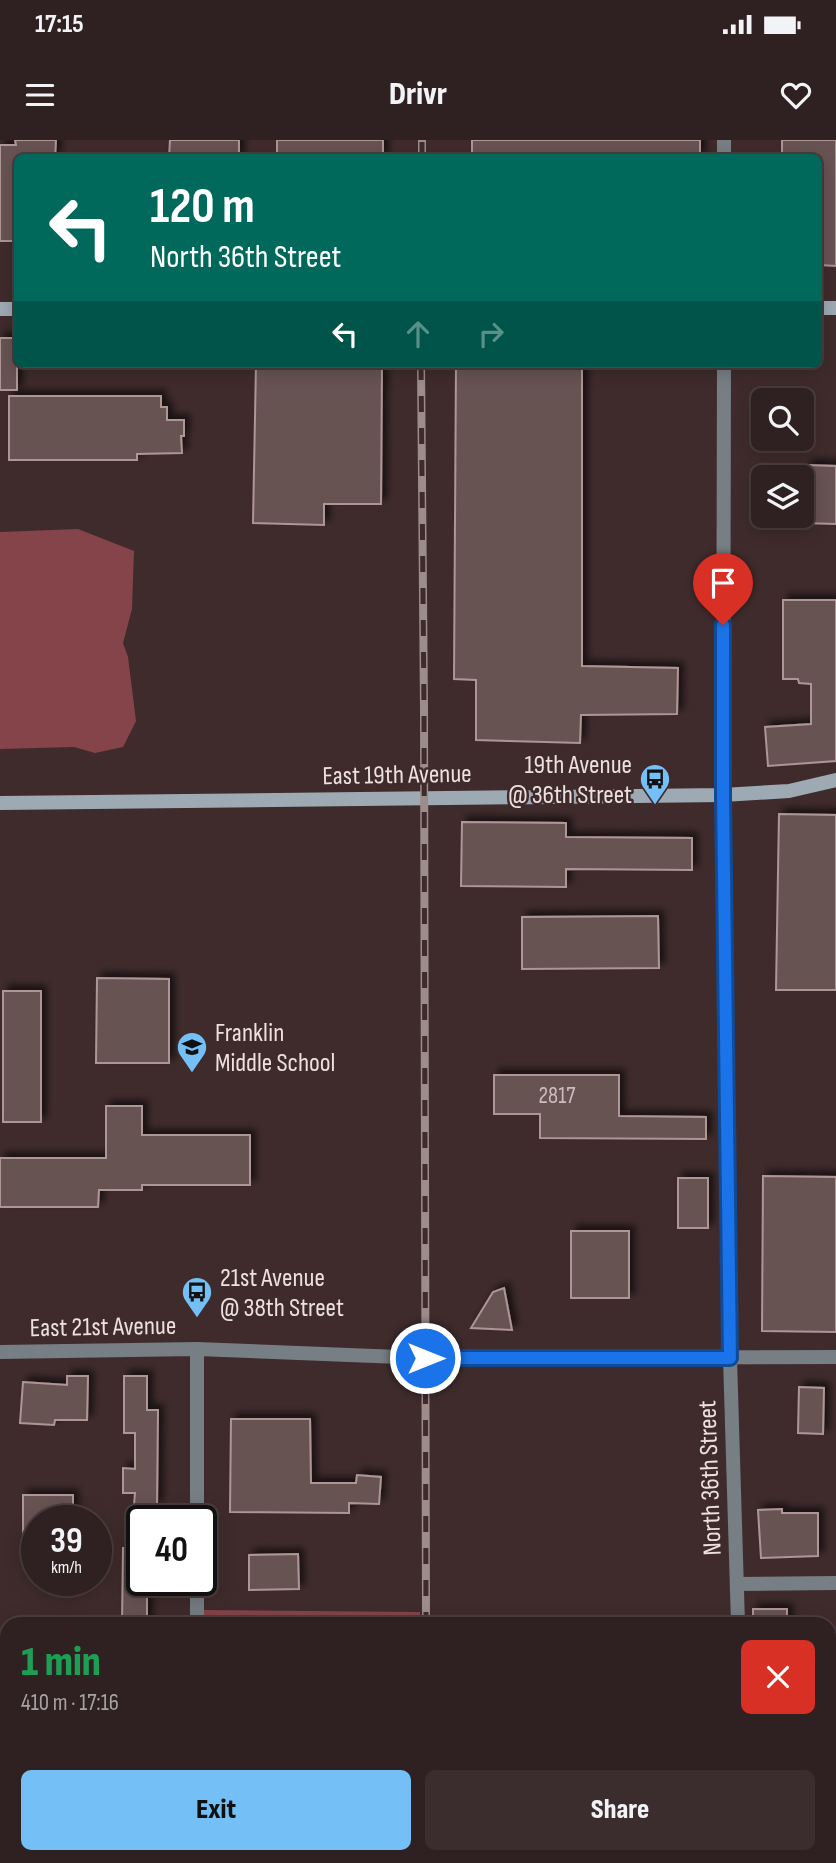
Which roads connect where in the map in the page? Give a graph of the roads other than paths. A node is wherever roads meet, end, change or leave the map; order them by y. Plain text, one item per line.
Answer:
1 (724, 368) edge
2 (836, 780) edge
3 (723, 795) junction
4 (0, 803) edge
5 (197, 1349) junction
6 (0, 1352) edge
7 (836, 1357) edge
8 (730, 1358) junction
9 (197, 1505) edge
10 (836, 1583) edge
11 (737, 1584) junction
12 (197, 1596) edge
13 (197, 1617) edge
14 (738, 1617) edge

1 - 3 street, North 36th Street
2 - 3 main road, East 19th Avenue
3 - 4 main road, East 19th Avenue
3 - 8 street, North 36th Street
5 - 6 street, East 21st Avenue
5 - 8 street, East 21st Avenue
5 - 9 street
7 - 8 street, East 21st Avenue
8 - 11 street, North 36th Street
10 - 11 street
11 - 14 street, North 36th Street
12 - 13 street

